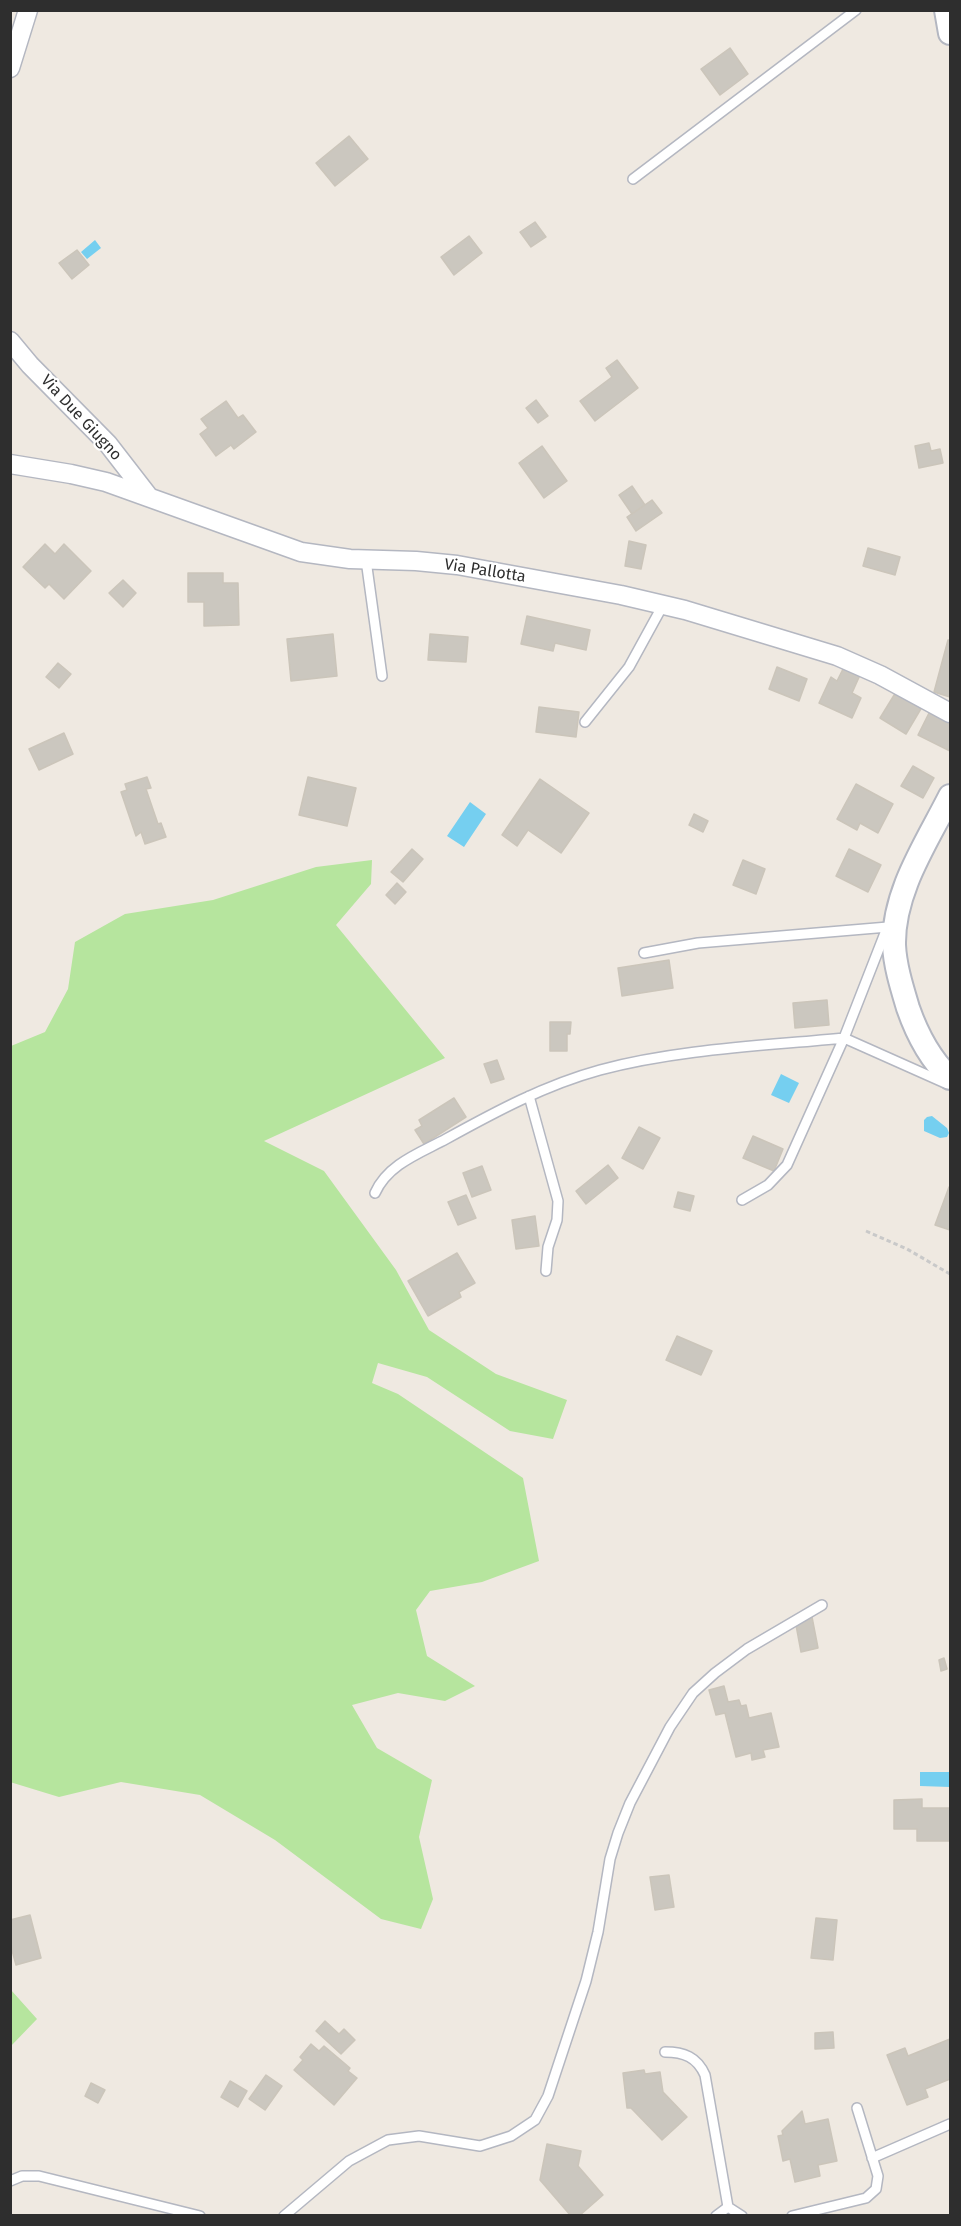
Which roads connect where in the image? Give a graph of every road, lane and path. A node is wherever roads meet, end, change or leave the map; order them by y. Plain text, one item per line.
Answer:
1 (28, 10) edge
2 (856, 10) edge
3 (946, 10) edge
4 (951, 33) edge
5 (10, 68) edge
6 (633, 179) dead end
7 (10, 341) edge
8 (10, 464) edge
9 (149, 497) junction
10 (366, 560) junction
11 (663, 605) junction
12 (382, 676) dead end
13 (951, 713) edge
14 (585, 722) dead end
15 (951, 796) edge
16 (907, 881) junction
17 (888, 927) junction
18 (644, 952) dead end
19 (844, 1038) junction
20 (951, 1078) edge
21 (951, 1085) edge
22 (529, 1096) junction
23 (375, 1193) dead end
24 (742, 1200) dead end
25 (866, 1231) dead end
26 (546, 1271) dead end
27 (951, 1274) edge
28 (822, 1605) dead end
29 (665, 2052) dead end
30 (857, 2108) dead end
31 (951, 2124) edge
32 (872, 2158) junction
33 (10, 2181) edge
34 (728, 2207) junction
35 (200, 2216) edge
36 (284, 2216) edge
37 (716, 2216) edge
38 (742, 2216) edge
39 (792, 2216) edge

1 - 5 street
2 - 6 lane
3 - 4 street
7 - 9 street, Via Due Giugno
8 - 9 street, Via Pallotta
9 - 10 street, Via Pallotta
10 - 11 street, Via Pallotta
10 - 12 lane
11 - 13 street, Via Pallotta
11 - 14 lane
15 - 16 street
16 - 17 lane
16 - 20 street
17 - 18 lane
17 - 19 lane
19 - 21 lane
19 - 22 lane
19 - 24 lane
22 - 23 lane
22 - 26 lane
25 - 27 path
28 - 36 lane
29 - 34 lane
30 - 32 lane
31 - 32 lane
32 - 39 lane
33 - 35 lane
34 - 37 lane
34 - 38 lane

